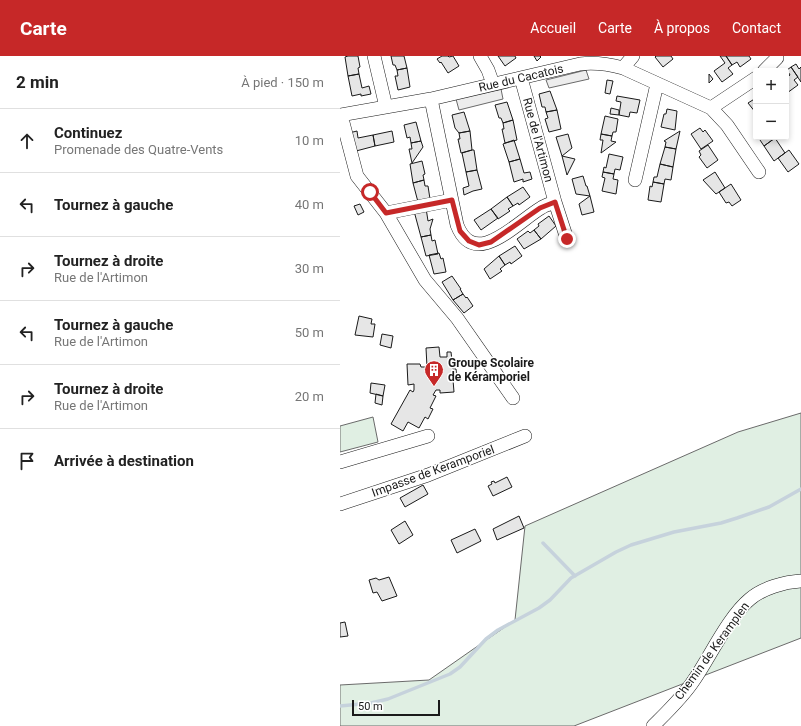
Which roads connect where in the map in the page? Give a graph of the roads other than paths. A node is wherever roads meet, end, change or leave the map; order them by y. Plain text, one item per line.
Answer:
1 (374, 56) edge
2 (480, 56) edge
3 (633, 56) edge
4 (777, 58) dead end
5 (594, 59) edge
6 (623, 68) junction
7 (767, 68) edge
8 (521, 78) junction
9 (753, 80) edge
10 (493, 84) junction
11 (657, 84) junction
12 (431, 99) junction
13 (386, 107) junction
14 (712, 108) junction
15 (340, 115) edge
16 (759, 172) dead end
17 (635, 180) dead end
18 (452, 200) junction
19 (555, 202) junction
20 (386, 213) junction
21 (567, 239) dead end
22 (513, 398) dead end
23 (428, 436) dead end
24 (525, 436) dead end
25 (340, 462) edge
26 (340, 504) edge
27 (801, 581) edge
28 (653, 726) edge

1 - 13 street
2 - 10 street
3 - 6 street
4 - 7 street
5 - 6 street, Rue du Cacatois
5 - 8 street, Rue du Cacatois
6 - 11 street, Rue du Cacatois
8 - 10 street, Rue du Cacatois
8 - 19 street, Rue de l'Artimon
9 - 14 street
10 - 12 street, Rue du Cacatois
11 - 14 street, Rue du Cacatois
11 - 17 street
12 - 13 street, Rue du Cacatois
12 - 18 street
13 - 15 street, Rue du Cacatois
14 - 16 street, Rue du Cacatois
15 - 20 street
18 - 19 street
18 - 20 street
19 - 21 street, Rue de l'Artimon
20 - 22 street
23 - 25 street
24 - 26 street, Impasse de Keramporiel
27 - 28 street, Chemin de Keramplen

